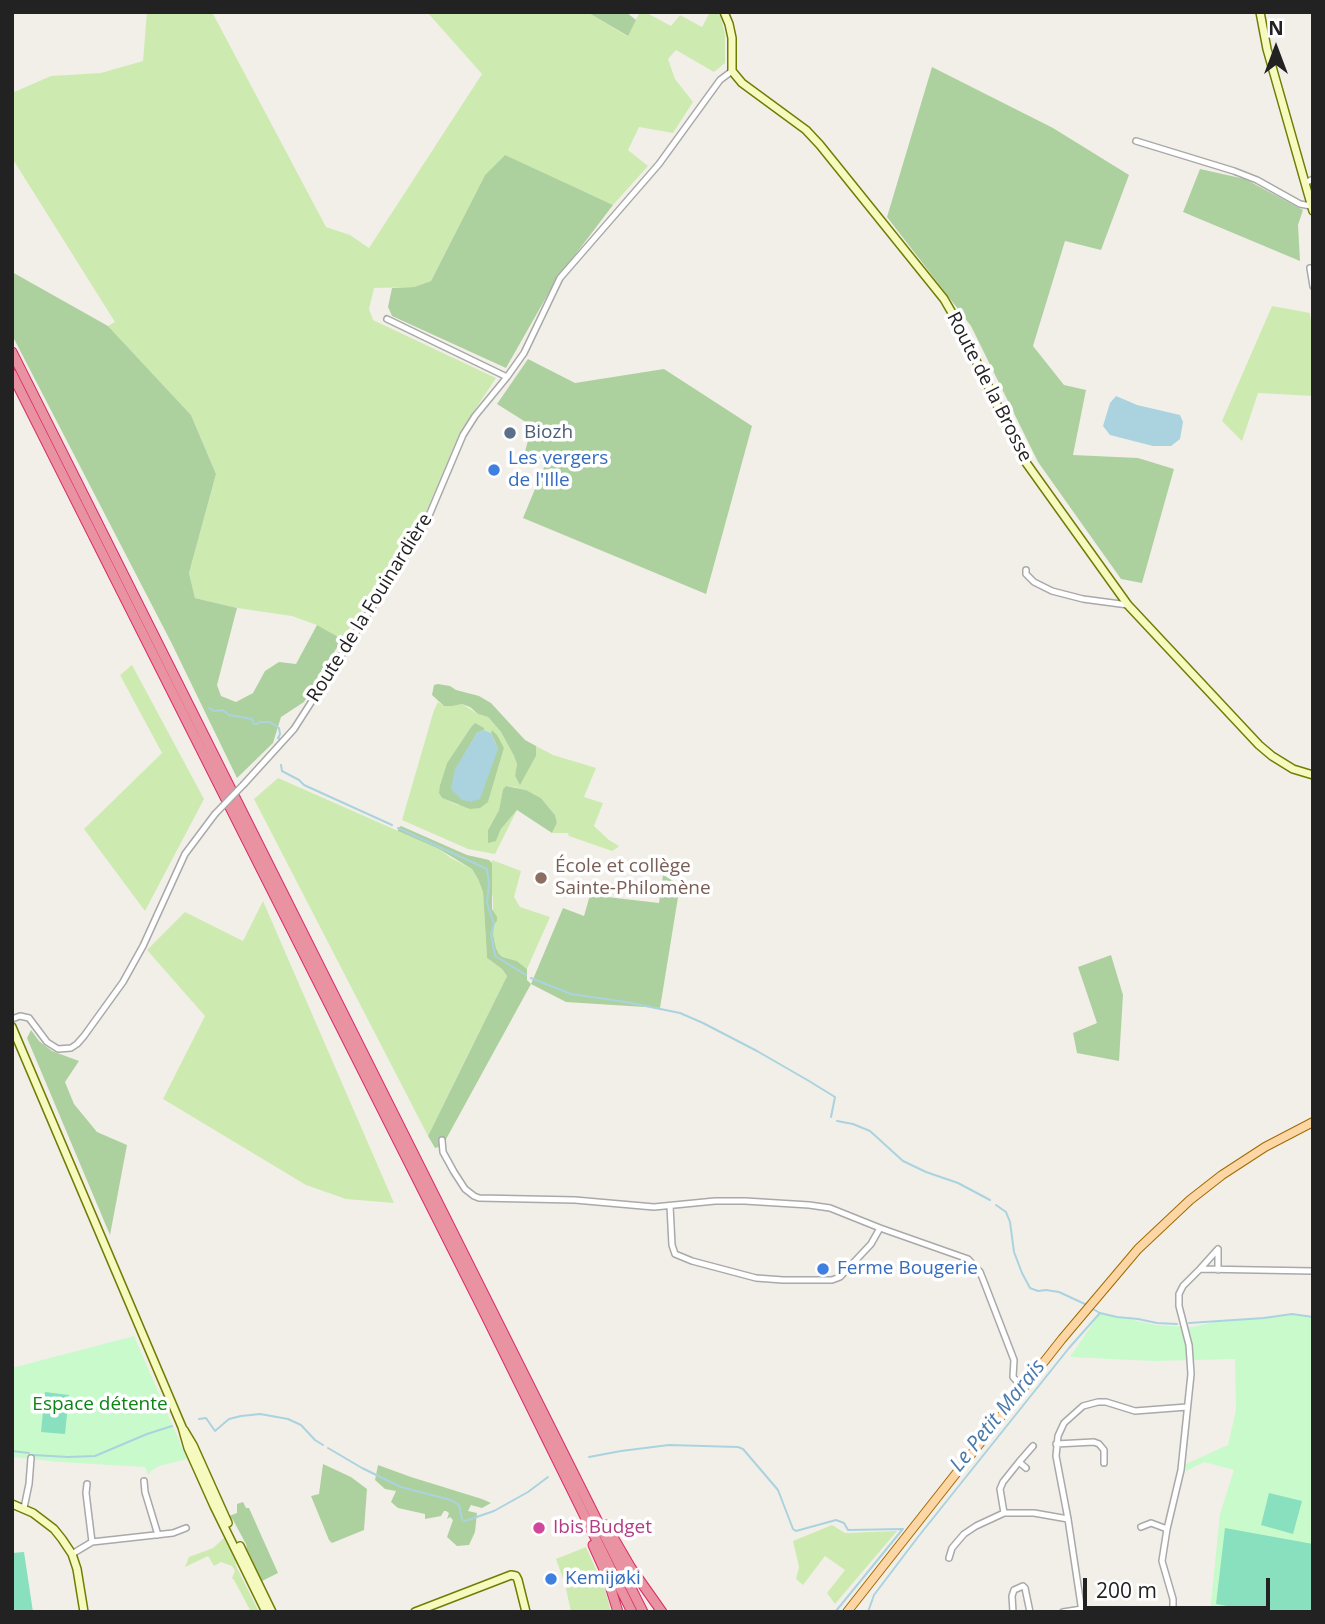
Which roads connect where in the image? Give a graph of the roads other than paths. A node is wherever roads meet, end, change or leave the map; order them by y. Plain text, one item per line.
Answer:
1 (724, 12) edge
2 (1260, 12) edge
3 (732, 71) junction
4 (1136, 141) dead end
5 (1309, 181) edge
6 (1312, 208) edge
7 (1310, 268) dead end
8 (1313, 286) edge
9 (387, 318) dead end
10 (12, 352) edge
11 (12, 374) edge
12 (507, 377) junction
13 (1026, 570) dead end
14 (1128, 605) junction
15 (1313, 775) edge
16 (12, 1019) edge
17 (12, 1027) edge
18 (1313, 1122) edge
19 (442, 1140) dead end
20 (670, 1206) junction
21 (880, 1228) junction
22 (1200, 1269) junction
23 (1218, 1270) junction
24 (1313, 1271) edge
25 (1023, 1388) junction
26 (1187, 1407) junction
27 (182, 1427) junction
28 (1056, 1444) junction
29 (1033, 1446) dead end
30 (31, 1458) dead end
31 (1019, 1462) junction
32 (1104, 1463) dead end
33 (1026, 1468) dead end
34 (567, 1471) junction
35 (144, 1481) dead end
36 (87, 1483) dead end
37 (12, 1504) edge
38 (24, 1508) junction
39 (1004, 1513) junction
40 (1068, 1519) junction
41 (1141, 1527) dead end
42 (186, 1528) dead end
43 (1167, 1529) junction
44 (158, 1535) junction
45 (92, 1542) junction
46 (72, 1555) junction
47 (949, 1558) dead end
48 (437, 1608) edge
49 (848, 1609) edge
50 (1082, 1610) edge
51 (84, 1612) edge
52 (266, 1612) edge
53 (271, 1612) edge
54 (415, 1612) edge
55 (526, 1612) edge
56 (618, 1612) edge
57 (632, 1612) edge
58 (643, 1612) edge
59 (662, 1612) edge
60 (1013, 1612) edge
61 (1030, 1612) edge
62 (1063, 1612) edge
63 (1173, 1612) edge

1 - 3 street
2 - 5 street
3 - 12 street, Route de la Fouinardière
3 - 14 street, Route de la Brosse
4 - 6 street
5 - 6 street
7 - 8 street
9 - 12 street
10 - 34 highway
11 - 34 highway
12 - 16 street, Route de la Fouinardière, bridge
13 - 14 street
14 - 15 street, Route de la Brosse
17 - 27 street
18 - 25 main road
19 - 20 street
20 - 21 street
20 - 21 street
21 - 25 street
22 - 23 street
22 - 23 street
22 - 26 street
23 - 24 street
25 - 49 main road
26 - 28 street
26 - 43 street
27 - 52 street
27 - 53 street
28 - 32 street
28 - 40 street
29 - 31 street
30 - 38 street
31 - 33 street
31 - 39 street
34 - 56 highway
34 - 57 highway
34 - 58 highway
34 - 59 highway
35 - 44 street
36 - 45 street
37 - 38 street
38 - 46 street
39 - 40 street
39 - 47 street
40 - 50 street
41 - 43 street
42 - 44 street
43 - 63 street
44 - 45 street
45 - 46 street
46 - 51 street
48 - 54 street
48 - 55 street
50 - 62 street
60 - 61 street

